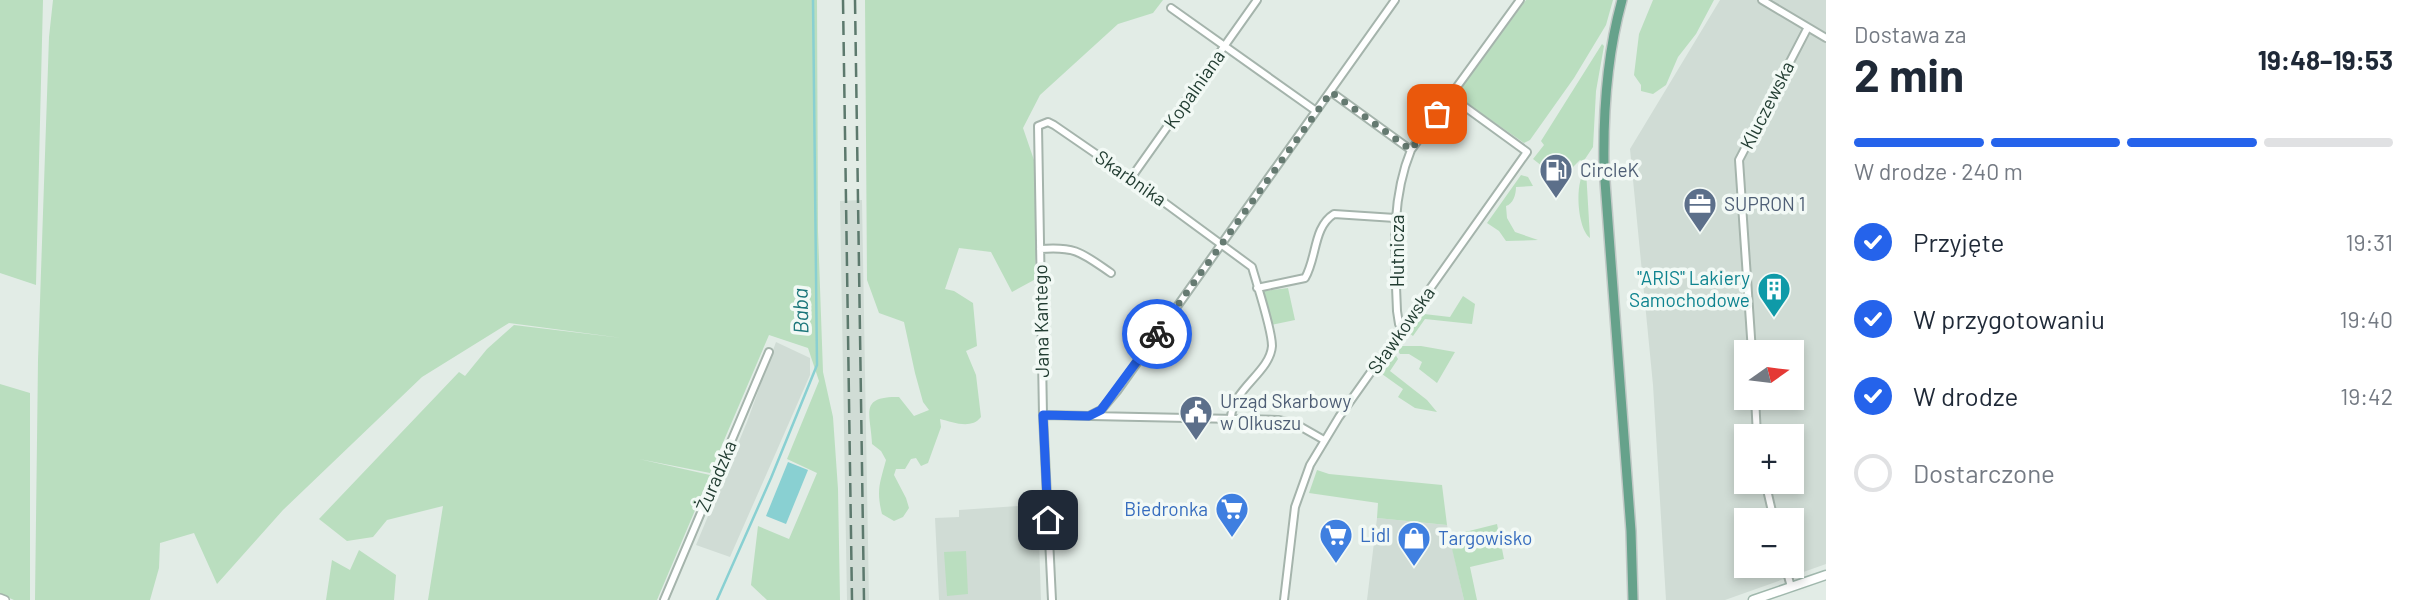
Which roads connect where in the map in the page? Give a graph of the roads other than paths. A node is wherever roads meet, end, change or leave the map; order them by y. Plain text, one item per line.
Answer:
1 (1257, 0) edge
2 (1395, 0) edge
3 (1520, 0) edge
4 (1622, 0) edge
5 (1762, 0) edge
6 (1171, 8) dead end
7 (1807, 29) junction
8 (1826, 38) edge
9 (1225, 45) junction
10 (1331, 92) junction
11 (1450, 96) junction
12 (1316, 111) junction
13 (1038, 126) joint
14 (1411, 150) junction
15 (1131, 178) junction
16 (1395, 218) junction
17 (1221, 243) junction
18 (1040, 249) junction
19 (1111, 273) dead end
20 (1258, 288) junction
21 (1403, 328) junction
22 (1751, 340) edge
23 (769, 352) dead end
24 (1043, 415) junction
25 (1089, 416) junction
26 (1231, 420) junction
27 (1324, 440) junction
28 (1826, 575) edge
29 (1789, 578) edge
30 (1791, 587) junction
31 (1774, 596) edge
32 (664, 600) edge
33 (1052, 600) edge
34 (1284, 600) edge
35 (1633, 600) edge
36 (1753, 600) edge

1 - 9 street, Kopalniana
2 - 10 street
3 - 11 street, Hutnicza
4 - 35 main road
5 - 7 street
6 - 9 street
7 - 8 street
7 - 22 street, Kluczewska
9 - 12 street
9 - 15 street, Kopalniana
10 - 12 street
10 - 14 street
11 - 14 street, Hutnicza
11 - 21 street, Sławkowska
12 - 17 street
13 - 15 street, Skarbnika
13 - 18 street, Jana Kantego
14 - 16 street, Hutnicza
15 - 17 street, Skarbnika
16 - 20 street
16 - 21 street, Hutnicza
17 - 20 street, Skarbnika
17 - 25 street
18 - 19 street
18 - 24 street, Jana Kantego
20 - 26 street, Skarbnika
21 - 27 street, Sławkowska
23 - 32 street, Żuradzka
24 - 25 street
24 - 33 street, Jana Kantego
25 - 26 street
26 - 27 street
27 - 34 street, Sławkowska
28 - 30 main road
29 - 30 street
30 - 31 main road
31 - 36 main road

